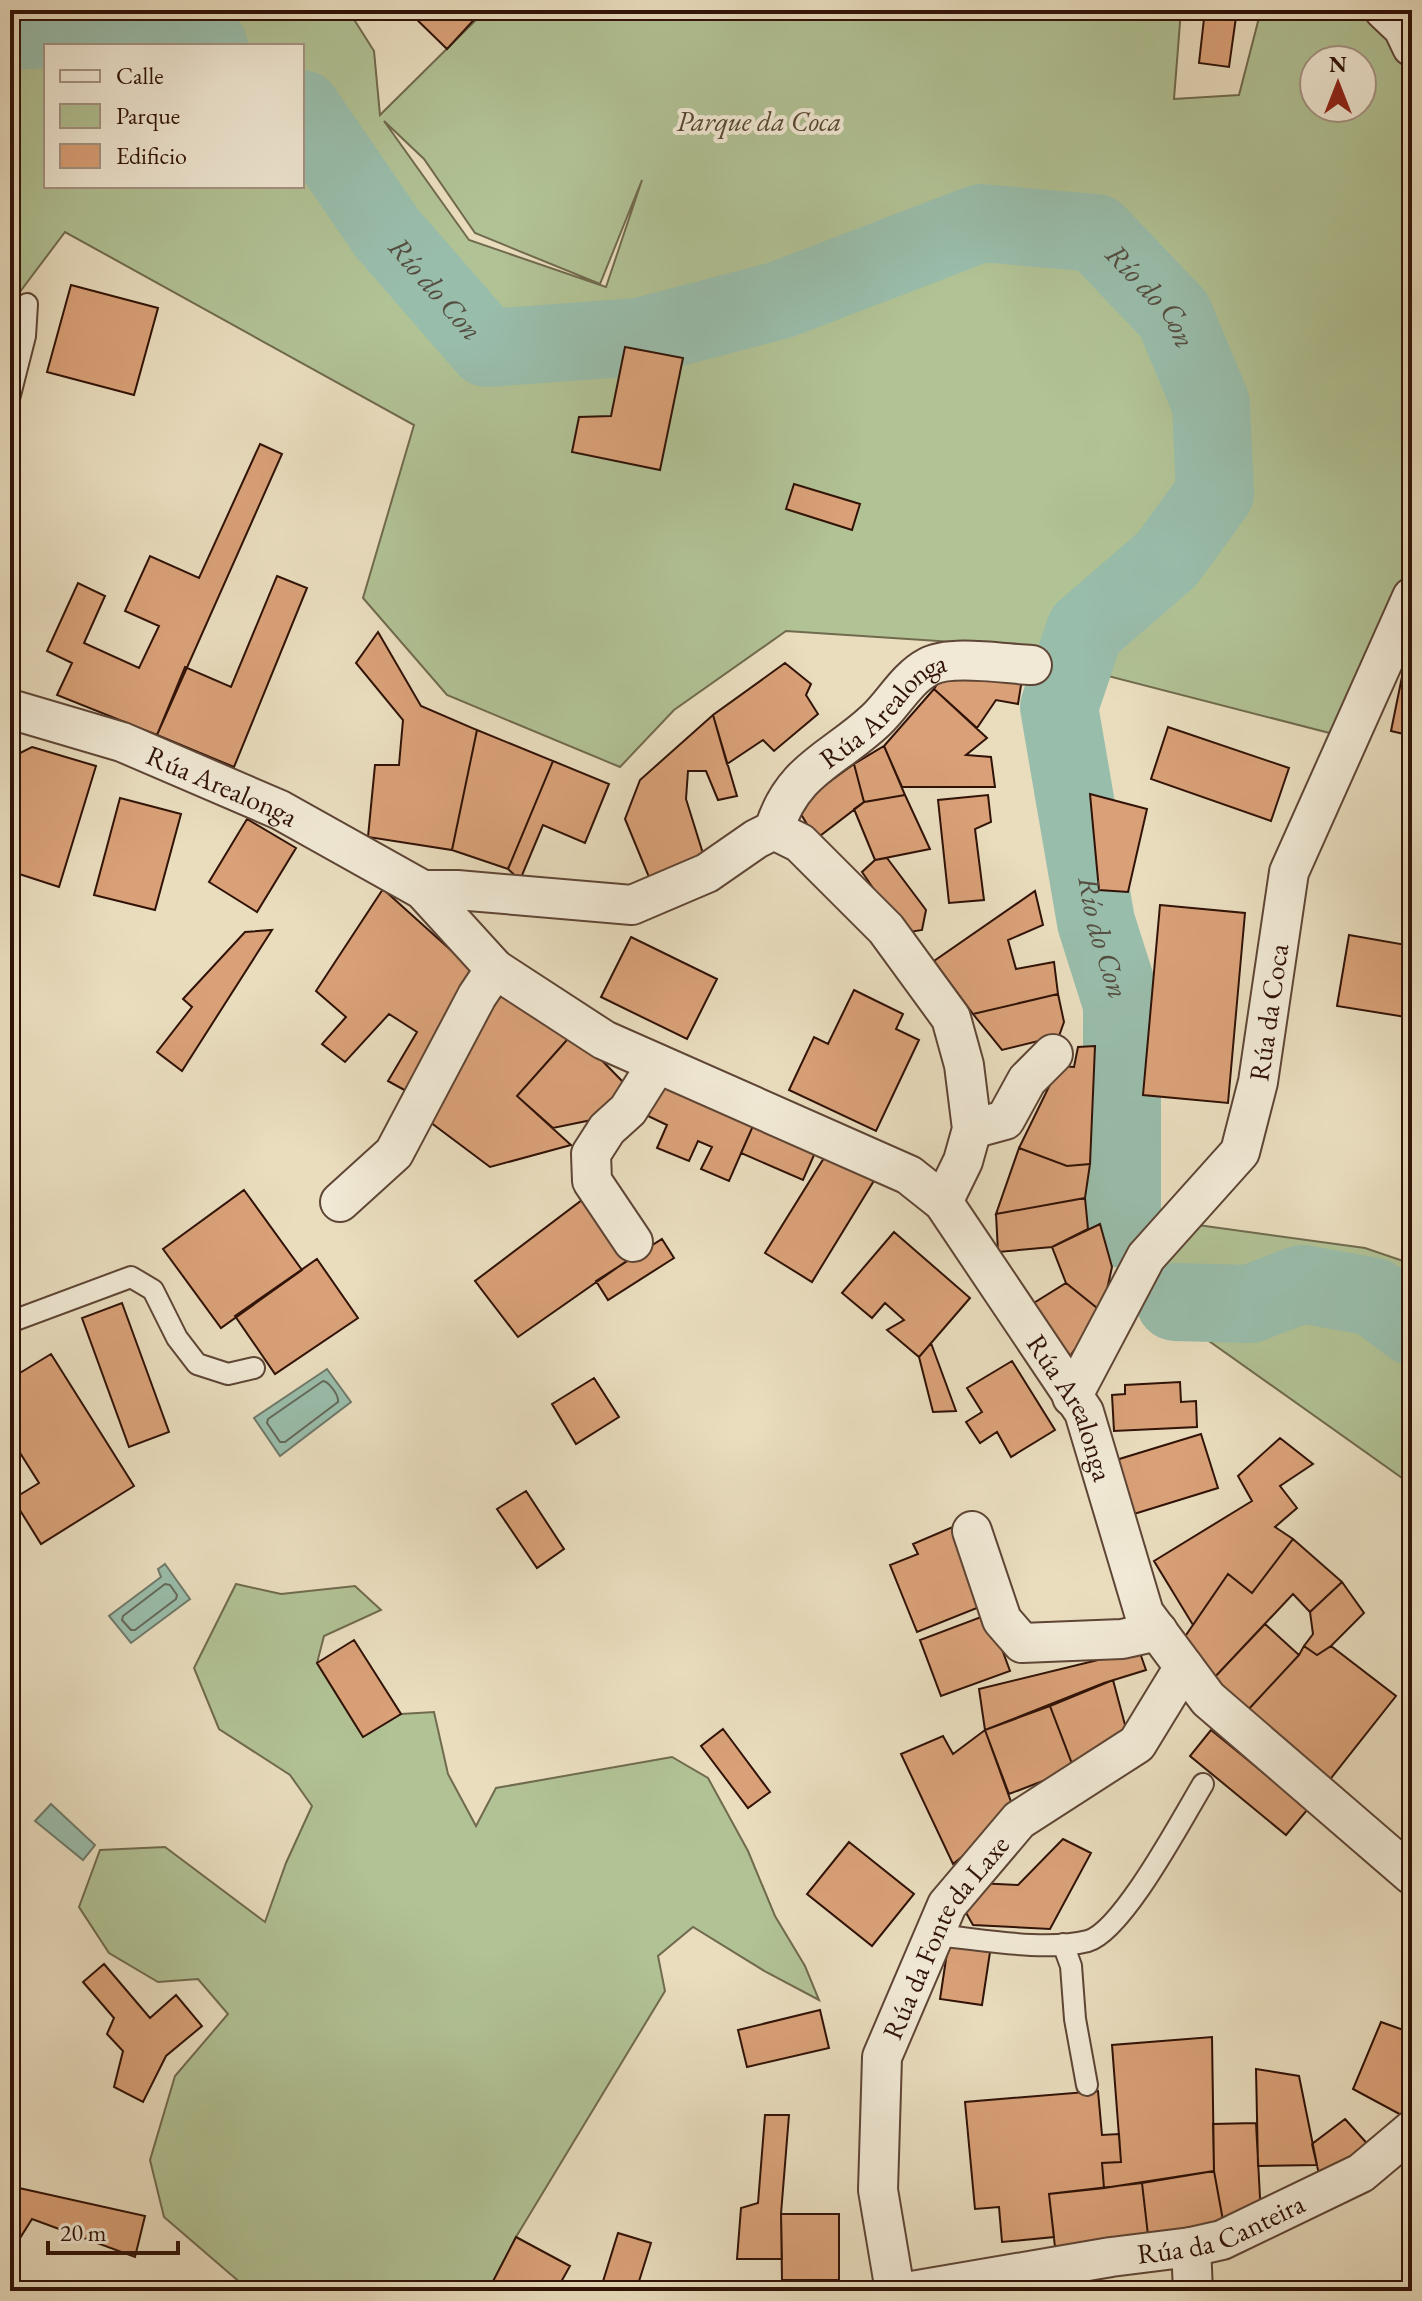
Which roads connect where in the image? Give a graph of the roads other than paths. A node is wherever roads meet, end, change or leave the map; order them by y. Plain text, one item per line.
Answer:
1 (1384, 10) edge
2 (1412, 47) edge
3 (27, 304) dead end
4 (10, 395) edge
5 (1412, 597) edge
6 (1032, 665) dead end
7 (10, 709) edge
8 (774, 830) junction
9 (423, 890) junction
10 (495, 969) junction
11 (1053, 1054) dead end
12 (657, 1064) junction
13 (972, 1129) junction
14 (340, 1202) dead end
15 (943, 1202) junction
16 (633, 1242) dead end
17 (10, 1322) edge
18 (254, 1368) dead end
19 (1072, 1397) junction
20 (972, 1531) dead end
21 (1158, 1631) junction
22 (1184, 1667) junction
23 (1203, 1784) dead end
24 (1412, 1875) edge
25 (935, 1935) junction
26 (1063, 1944) junction
27 (1087, 2085) dead end
28 (1412, 2130) edge
29 (1191, 2247) junction
30 (895, 2291) edge
31 (912, 2291) edge
32 (1193, 2291) edge

1 - 2 street
3 - 4 lane
5 - 19 street, Rúa da Coca
6 - 8 street, Rúa Arealonga
7 - 9 street, Rúa Arealonga
8 - 9 street, Rúa Arealonga
8 - 13 street
9 - 10 street, Rúa Arealonga
10 - 12 street, Rúa Arealonga
10 - 14 street
11 - 13 street
12 - 15 street, Rúa Arealonga
12 - 16 street
13 - 15 street
15 - 19 street, Rúa Arealonga
17 - 18 lane
19 - 21 street, Rúa Arealonga
20 - 21 street
21 - 22 street, Rúa Arealonga
22 - 24 street, Rúa Arealonga
22 - 25 street, Rúa da Fonte da Laxe
23 - 26 lane
25 - 26 lane
25 - 30 street, Rúa da Fonte da Laxe
26 - 27 lane
28 - 29 street, Rúa da Canteira
29 - 31 street, Rúa da Canteira
29 - 32 street

